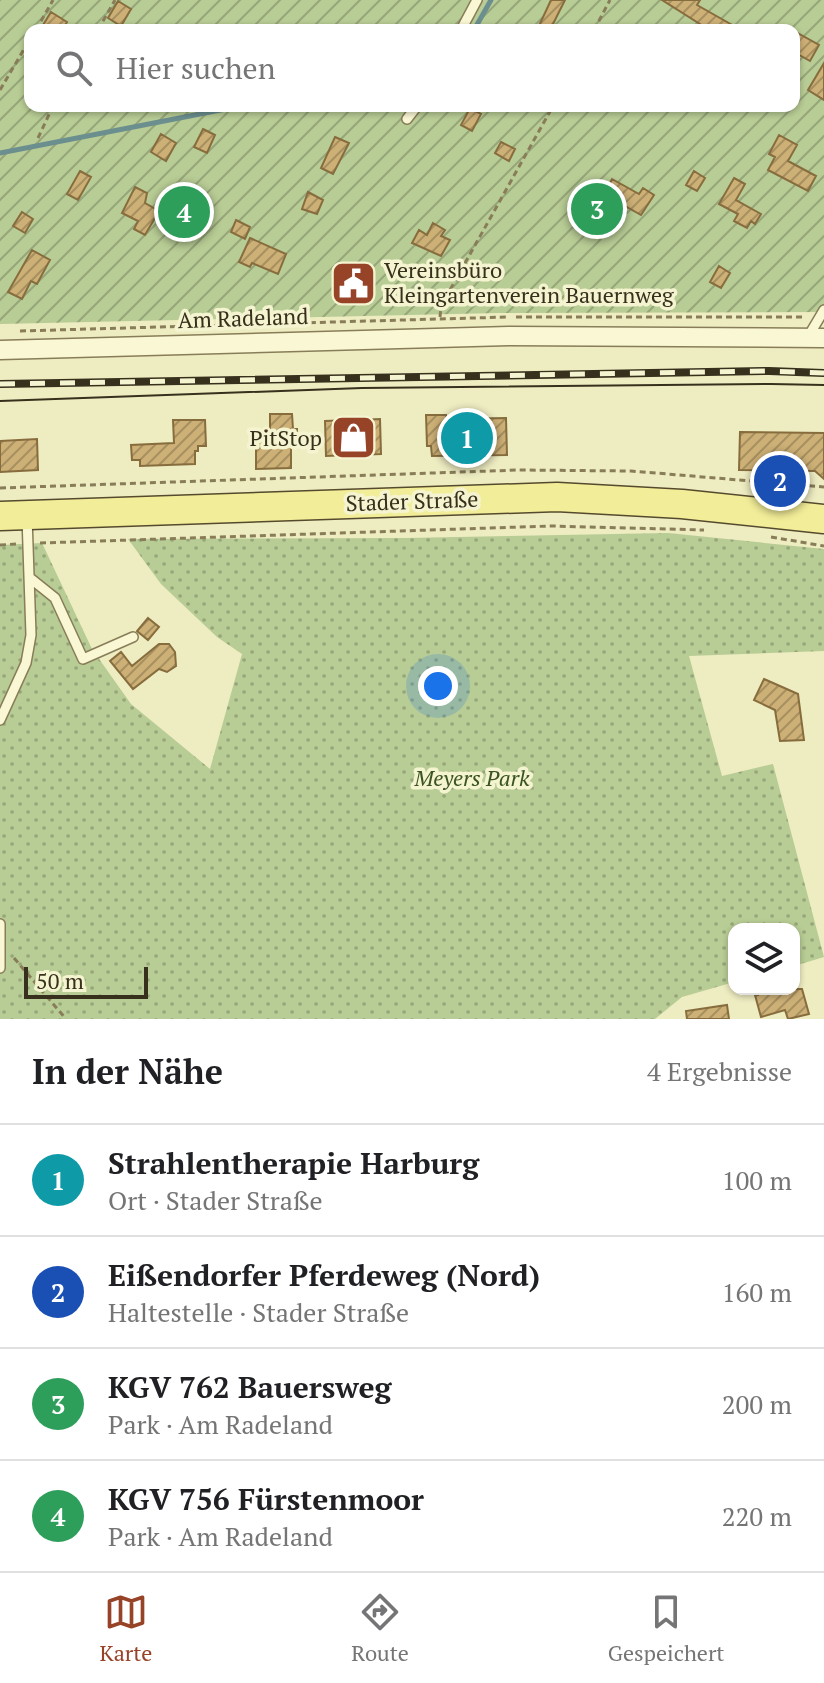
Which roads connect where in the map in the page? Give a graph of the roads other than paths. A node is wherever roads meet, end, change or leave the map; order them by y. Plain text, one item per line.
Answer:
1 (477, 0) edge
2 (464, 24) edge
3 (412, 112) edge
4 (407, 119) dead end
5 (824, 310) edge
6 (816, 337) edge
7 (0, 350) edge
8 (14, 515) edge
9 (824, 519) edge
10 (30, 578) junction
11 (133, 637) dead end
12 (0, 720) edge
13 (0, 924) edge
14 (1, 942) edge
15 (0, 968) edge

1 - 2 lane
3 - 4 lane
5 - 6 lane
6 - 7 street, Am Radeland
8 - 9 main road, Stader Straße
8 - 10 lane
10 - 11 lane
10 - 12 lane
13 - 14 lane
14 - 15 lane

